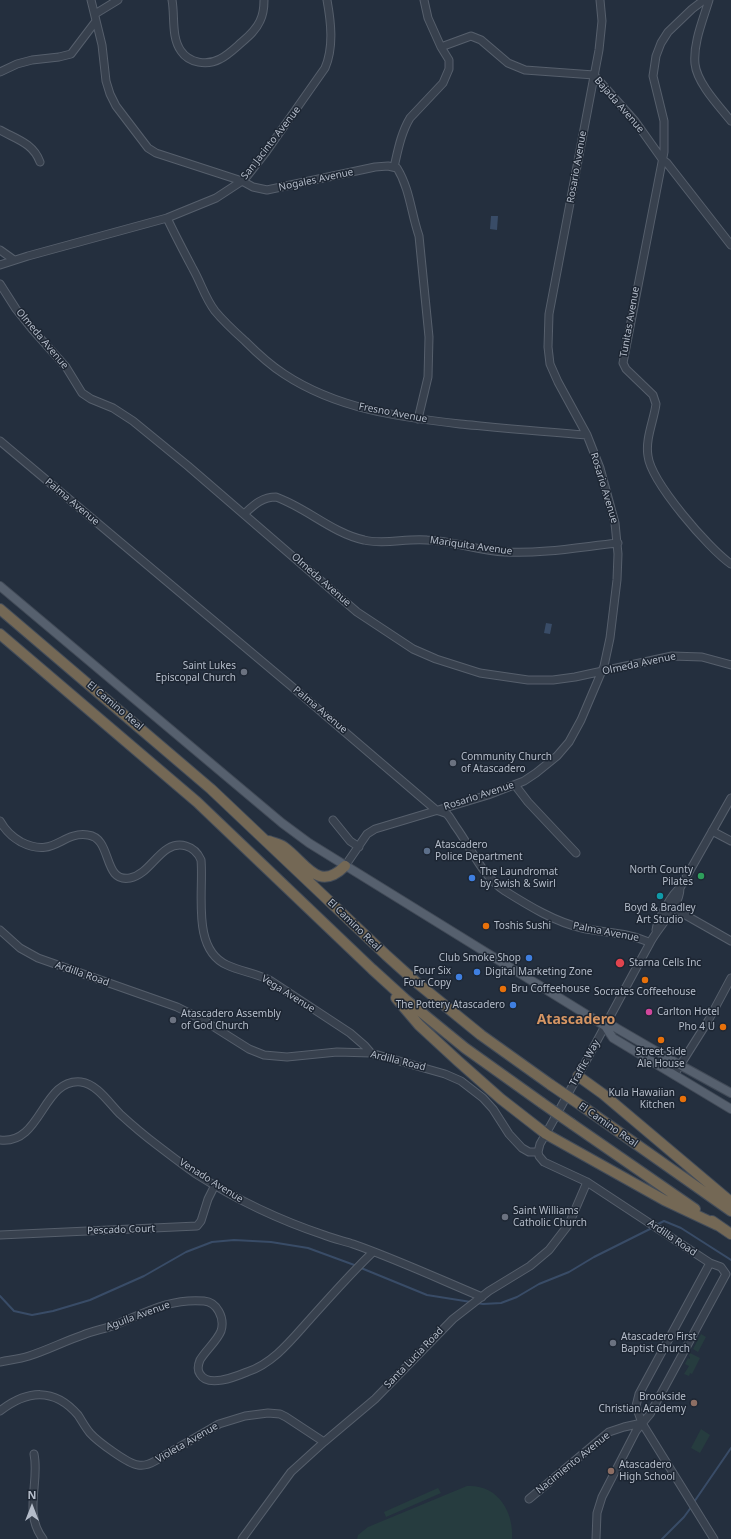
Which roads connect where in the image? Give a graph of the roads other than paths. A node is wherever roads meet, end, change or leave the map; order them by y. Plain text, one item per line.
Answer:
1 (91, 0) edge
2 (118, 0) edge
3 (172, 0) edge
4 (264, 0) edge
5 (328, 0) edge
6 (424, 0) edge
7 (600, 0) edge
8 (704, 0) edge
9 (709, 0) edge
10 (95, 18) junction
11 (441, 47) junction
12 (0, 72) edge
13 (594, 75) junction
14 (731, 121) edge
15 (0, 130) edge
16 (662, 159) junction
17 (40, 162) dead end
18 (394, 167) junction
19 (242, 181) junction
20 (167, 218) junction
21 (731, 245) edge
22 (0, 250) edge
23 (14, 260) junction
24 (0, 266) edge
25 (0, 284) edge
26 (418, 419) junction
27 (587, 435) junction
28 (0, 441) edge
29 (244, 514) junction
30 (618, 543) junction
31 (731, 564) edge
32 (0, 586) edge
33 (0, 609) edge
34 (0, 634) edge
35 (731, 665) edge
36 (601, 672) junction
37 (515, 785) junction
38 (731, 798) edge
39 (436, 810) junction
40 (333, 820) dead end
41 (0, 821) edge
42 (712, 830) junction
43 (264, 838) junction
44 (731, 841) edge
45 (358, 847) junction
46 (576, 853) dead end
47 (345, 866) junction
48 (680, 888) junction
49 (673, 908) junction
50 (0, 930) edge
51 (655, 933) junction
52 (731, 941) edge
53 (650, 942) junction
54 (372, 969) junction
55 (731, 978) edge
56 (605, 1026) junction
57 (371, 1053) junction
58 (680, 1065) junction
59 (674, 1075) junction
60 (578, 1076) junction
61 (731, 1093) edge
62 (731, 1110) edge
63 (546, 1134) junction
64 (0, 1140) edge
65 (538, 1152) junction
66 (587, 1182) junction
67 (215, 1185) junction
68 (731, 1202) edge
69 (731, 1211) edge
70 (717, 1225) junction
71 (731, 1234) edge
72 (0, 1235) edge
73 (373, 1252) junction
74 (710, 1263) junction
75 (482, 1297) junction
76 (0, 1362) edge
77 (0, 1411) edge
78 (642, 1423) junction
79 (324, 1442) junction
80 (34, 1454) dead end
81 (529, 1499) dead end
82 (43, 1539) edge
83 (242, 1539) edge
84 (596, 1539) edge
85 (714, 1539) edge

1 - 10 street, Nogales Avenue
2 - 10 street
3 - 4 street
5 - 19 street, San Jacinto Avenue
6 - 11 street
7 - 13 street, Rosario Avenue
8 - 16 street
9 - 14 street
10 - 12 street
10 - 19 street, Nogales Avenue
11 - 13 street, Bajada Avenue
11 - 18 street
13 - 16 street, Bajada Avenue
13 - 27 street, Rosario Avenue
15 - 17 street
16 - 21 street, Bajada Avenue
16 - 31 street, Tunitas Avenue
18 - 19 street, Nogales Avenue
18 - 26 street
19 - 20 street, San Jacinto Avenue
20 - 23 street, San Jacinto Avenue
20 - 26 street, Fresno Avenue
22 - 23 street
23 - 24 street, San Jacinto Avenue
25 - 29 street, Olmeda Avenue
26 - 27 street, Fresno Avenue
27 - 30 street, Rosario Avenue
28 - 39 street, Palma Avenue
29 - 30 street, Mariquita Avenue
29 - 36 street, Olmeda Avenue
30 - 36 street, Rosario Avenue
32 - 47 main road, El Camino Real
33 - 43 highway, El Camino Real
34 - 54 highway, El Camino Real
35 - 36 street, Olmeda Avenue
36 - 37 street, Rosario Avenue
37 - 39 street, Rosario Avenue
37 - 46 street
38 - 42 street, Traffic Way
39 - 45 street, Rosario Avenue
39 - 53 street, Palma Avenue
40 - 45 street
41 - 57 street, Vega Avenue
42 - 44 street
42 - 48 street, Traffic Way
43 - 47 highway
43 - 69 highway, El Camino Real, bridge
45 - 47 street, Rosario Avenue
47 - 56 main road, El Camino Real
48 - 49 street, Traffic Way
48 - 51 street, Traffic Way
49 - 51 street, Traffic Way
49 - 52 street
50 - 57 street, Ardilla Road
51 - 53 street, Traffic Way
53 - 56 street, Traffic Way
54 - 63 highway
54 - 70 highway, El Camino Real, bridge
55 - 58 street
56 - 58 main road, El Camino Real
56 - 59 main road, El Camino Real
56 - 60 street, Traffic Way
57 - 65 street, Ardilla Road
58 - 59 street
58 - 61 main road, El Camino Real
59 - 62 main road, El Camino Real
60 - 63 street, Traffic Way
60 - 68 highway
63 - 65 street, Traffic Way
63 - 70 highway
64 - 67 street, Venado Avenue
65 - 66 street, Ardilla Road
66 - 74 street, Ardilla Road
66 - 75 street, Santa Lucia Road
67 - 72 street, Pescado Court
67 - 73 street, Venado Avenue
70 - 71 highway, El Camino Real
73 - 75 street, Venado Avenue
73 - 76 street, Aguila Avenue
74 - 78 street
74 - 78 street, Ardilla Road
75 - 79 street, Santa Lucia Road
77 - 79 street, Violeta Avenue
78 - 81 street, Nacimiento Avenue
78 - 84 street
78 - 85 street
79 - 83 street, Santa Lucia Road
80 - 82 street

